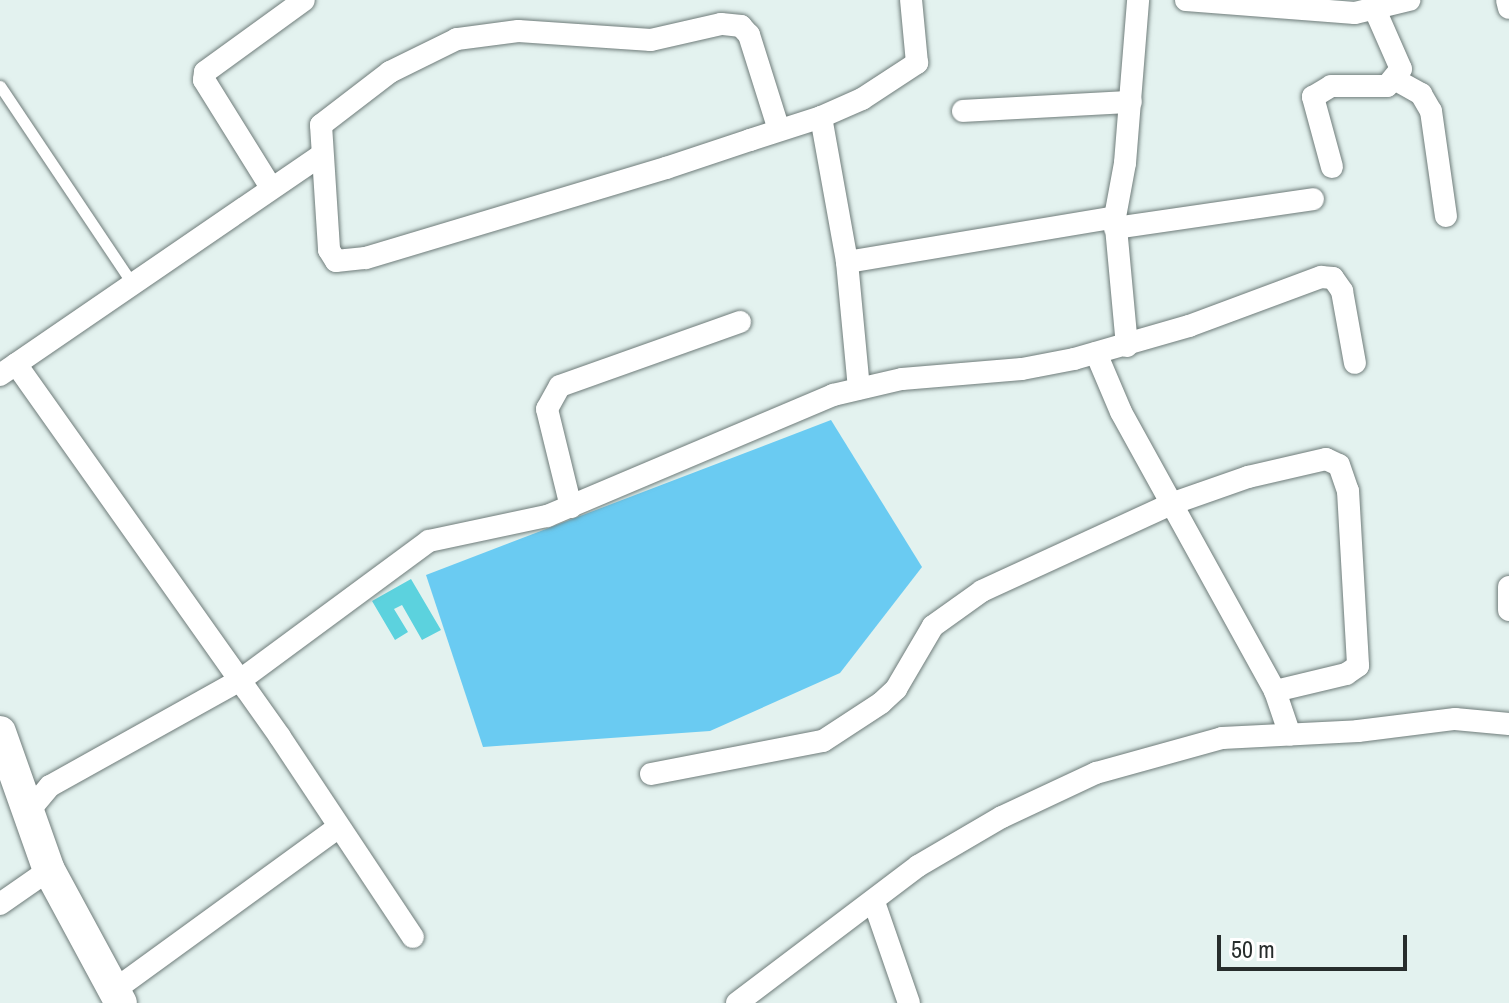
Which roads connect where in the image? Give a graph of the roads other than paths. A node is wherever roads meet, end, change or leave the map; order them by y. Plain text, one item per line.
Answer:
1 (304, 0) edge
2 (911, 0) edge
3 (1138, 0) edge
4 (1186, 0) edge
5 (1409, 0) edge
6 (1507, 0) edge
7 (1239, 2) edge
8 (1509, 8) edge
9 (1376, 12) junction
10 (1396, 80) junction
11 (0, 86) edge
12 (1131, 102) junction
13 (963, 111) dead end
14 (821, 117) junction
15 (779, 130) junction
16 (321, 155) junction
17 (1332, 167) dead end
18 (270, 186) junction
19 (1313, 199) dead end
20 (1446, 216) dead end
21 (1115, 222) junction
22 (847, 262) junction
23 (132, 283) junction
24 (740, 322) dead end
25 (1127, 346) junction
26 (1096, 353) junction
27 (1355, 363) dead end
28 (8, 370) edge
29 (859, 388) junction
30 (1171, 504) junction
31 (571, 507) junction
32 (1509, 587) edge
33 (1509, 610) edge
34 (239, 681) junction
35 (1275, 691) junction
36 (1509, 724) edge
37 (0, 732) edge
38 (1290, 735) junction
39 (651, 774) dead end
40 (28, 812) junction
41 (339, 827) junction
42 (49, 870) junction
43 (874, 902) junction
44 (0, 904) edge
45 (413, 937) dead end
46 (117, 997) edge
47 (737, 1003) edge
48 (909, 1003) edge

1 - 18 street
2 - 14 street
3 - 12 street
4 - 7 street
5 - 9 street
6 - 8 street
7 - 9 street
9 - 10 street
10 - 17 street
10 - 20 street
11 - 23 lane
12 - 13 street
12 - 21 street
14 - 15 street
14 - 22 street
15 - 16 street
15 - 16 street
16 - 18 street
18 - 23 street
19 - 21 street
21 - 22 street
21 - 25 street
22 - 29 street
23 - 28 street
24 - 31 street
25 - 26 street
25 - 27 street
26 - 29 street
26 - 30 street
28 - 34 street
29 - 31 street
30 - 35 street
30 - 35 street
30 - 39 street
31 - 34 street
32 - 33 street
34 - 40 street
34 - 41 street
35 - 38 street
36 - 38 street
37 - 40 main road
38 - 43 street
40 - 42 main road
41 - 45 street
41 - 46 street
42 - 44 street
42 - 46 main road
43 - 47 street
43 - 48 street

